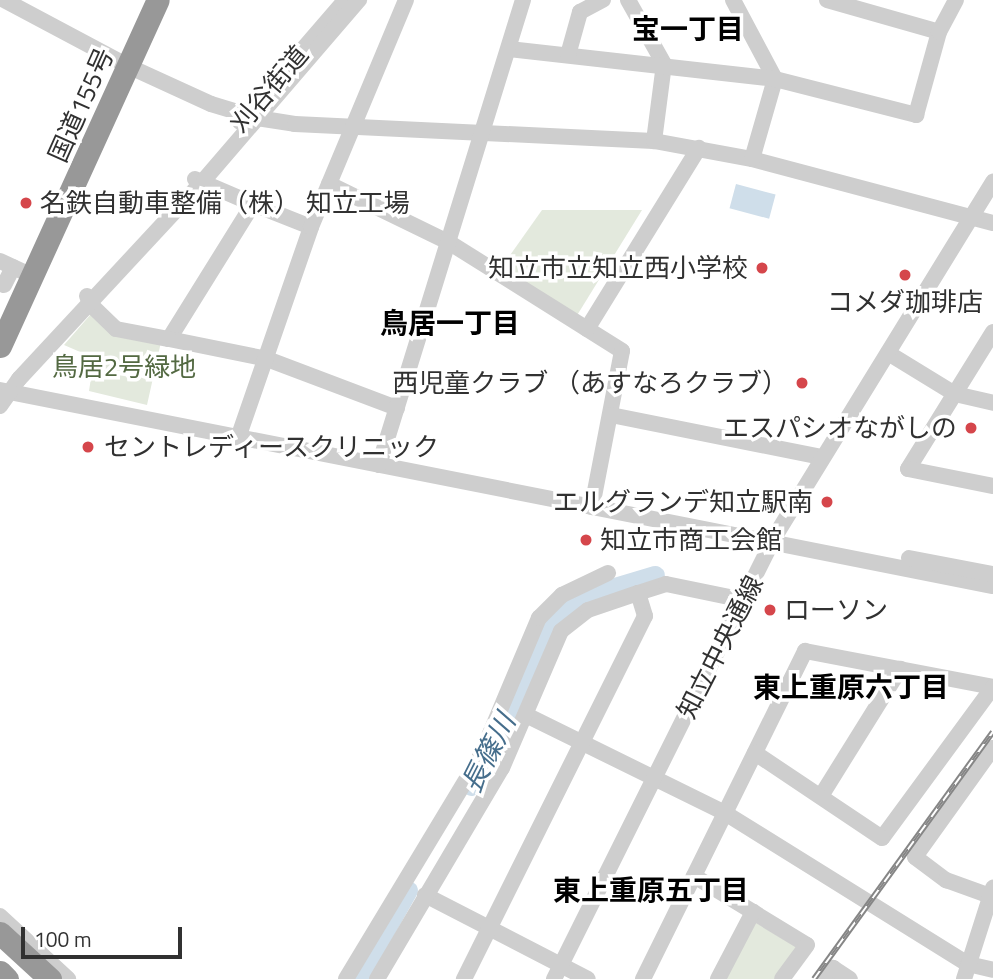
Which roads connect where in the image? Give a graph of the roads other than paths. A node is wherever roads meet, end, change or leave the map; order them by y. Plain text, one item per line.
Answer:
1 (3, 0) edge
2 (158, 0) edge
3 (345, 0) edge
4 (359, 0) edge
5 (406, 0) edge
6 (523, 0) edge
7 (628, 0) edge
8 (733, 0) edge
9 (827, 0) edge
10 (956, 0) edge
11 (599, 1) edge
12 (939, 32) junction
13 (509, 49) junction
14 (568, 55) junction
15 (664, 64) junction
16 (128, 66) junction
17 (775, 79) junction
18 (251, 117) junction
19 (356, 127) junction
20 (485, 133) junction
21 (654, 141) junction
22 (699, 148) junction
23 (752, 159) junction
24 (993, 182) edge
25 (194, 184) junction
26 (329, 184) junction
27 (253, 204) junction
28 (971, 217) junction
29 (993, 223) edge
30 (311, 227) junction
31 (450, 243) junction
32 (16, 269) edge
33 (4, 285) dead end
34 (89, 298) junction
35 (587, 329) junction
36 (993, 332) edge
37 (169, 339) junction
38 (0, 346) edge
39 (888, 353) junction
40 (267, 359) junction
41 (5, 391) edge
42 (955, 394) junction
43 (993, 403) edge
44 (0, 406) edge
45 (397, 408) junction
46 (611, 415) junction
47 (239, 438) junction
48 (821, 457) junction
49 (379, 465) junction
50 (993, 486) edge
51 (592, 507) junction
52 (772, 541) junction
53 (887, 565) junction
54 (608, 573) dead end
55 (990, 588) edge
56 (638, 593) junction
57 (744, 600) junction
58 (900, 669) junction
59 (993, 687) edge
60 (527, 716) junction
61 (582, 744) junction
62 (993, 748) edge
63 (755, 753) junction
64 (653, 778) junction
65 (821, 796) junction
66 (725, 813) junction
67 (694, 876) junction
68 (992, 894) edge
69 (425, 895) junction
70 (753, 912) junction
71 (0, 916) edge
72 (489, 929) junction
73 (0, 933) edge
74 (0, 951) edge
75 (993, 970) edge
76 (558, 971) edge
77 (966, 971) edge
78 (0, 972) edge
79 (7, 979) edge
80 (31, 979) edge
81 (50, 979) edge
82 (68, 979) edge
83 (346, 979) edge
84 (377, 979) edge
85 (464, 979) edge
86 (588, 979) edge
87 (643, 979) edge
88 (718, 979) edge
89 (782, 979) edge
90 (825, 979) edge
91 (850, 979) edge

1 - 16 street
2 - 16 highway, 国道155号
3 - 18 street, 刈谷街道
4 - 18 street
5 - 19 street
6 - 13 street
7 - 15 street
8 - 17 street
9 - 12 street
10 - 12 street
11 - 14 street
12 - 17 street
13 - 14 street
13 - 20 street
14 - 15 street
15 - 17 street
15 - 21 street
16 - 18 street
16 - 32 highway, 国道155号
17 - 23 street
18 - 19 street
18 - 25 street, 刈谷街道
19 - 20 street
19 - 26 street
20 - 21 street
20 - 31 street
21 - 22 street
22 - 23 street
22 - 35 street
23 - 28 street
24 - 28 street, 知立中央通線
25 - 27 street
25 - 34 street, 刈谷街道
26 - 30 street
26 - 31 street
27 - 30 street
27 - 37 street
28 - 29 street
28 - 39 street, 知立中央通線
30 - 40 street
31 - 35 street
31 - 45 street
32 - 33 street
32 - 38 highway, 国道155号
34 - 37 street
34 - 41 street, 刈谷街道
35 - 46 street
36 - 42 street
37 - 40 street
39 - 42 street
39 - 48 street, 知立中央通線
40 - 45 street
40 - 47 street
41 - 44 street, 刈谷街道
41 - 47 street
42 - 43 street
42 - 50 street
45 - 49 street
46 - 48 street
46 - 51 street
47 - 49 street
48 - 52 street, 知立中央通線
49 - 51 street
51 - 52 street
52 - 53 street
52 - 57 street, 知立中央通線
53 - 55 street
53 - 55 street
54 - 83 street
56 - 57 street
56 - 60 street
56 - 61 street
57 - 64 street, 知立中央通線
58 - 59 street
58 - 63 street
58 - 65 street
59 - 65 street
60 - 61 street
60 - 69 street
61 - 64 street
61 - 72 street
62 - 68 street
63 - 65 street
63 - 66 street
64 - 66 street
64 - 76 street, 知立中央通線
66 - 67 street
66 - 77 street
67 - 70 street
67 - 87 street
68 - 77 street
69 - 72 street
69 - 84 street
70 - 88 street
70 - 89 street
71 - 82 street
72 - 76 street
72 - 85 street
73 - 81 highway
74 - 80 highway
75 - 77 street
76 - 86 street
78 - 79 highway
90 - 91 street

